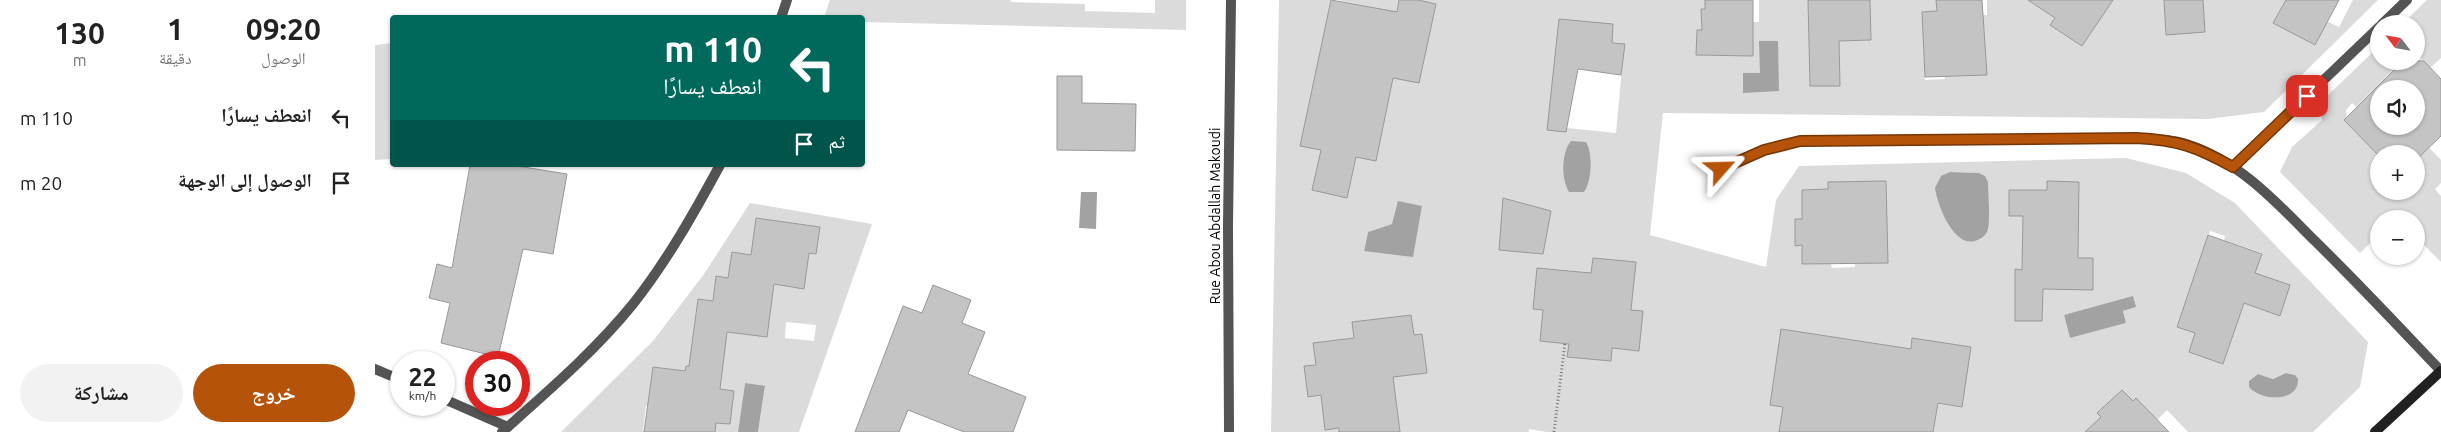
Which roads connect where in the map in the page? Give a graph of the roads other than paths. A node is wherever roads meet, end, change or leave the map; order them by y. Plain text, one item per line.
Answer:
1 (787, 0) edge
2 (1231, 0) edge
3 (2407, 0) edge
4 (782, 15) edge
5 (2391, 15) edge
6 (2370, 36) edge
7 (718, 167) edge
8 (2233, 167) junction
9 (1721, 169) dead end
10 (375, 369) edge
11 (2441, 371) edge
12 (390, 375) edge
13 (455, 404) edge
14 (505, 429) edge
15 (1229, 432) edge
16 (2375, 432) edge

1 - 4 street
2 - 15 street, Rue Abou Abdallah Makoudi
3 - 5 street
6 - 8 street
7 - 14 street
8 - 9 street
8 - 11 street
10 - 12 street
11 - 16 main road
13 - 14 street

